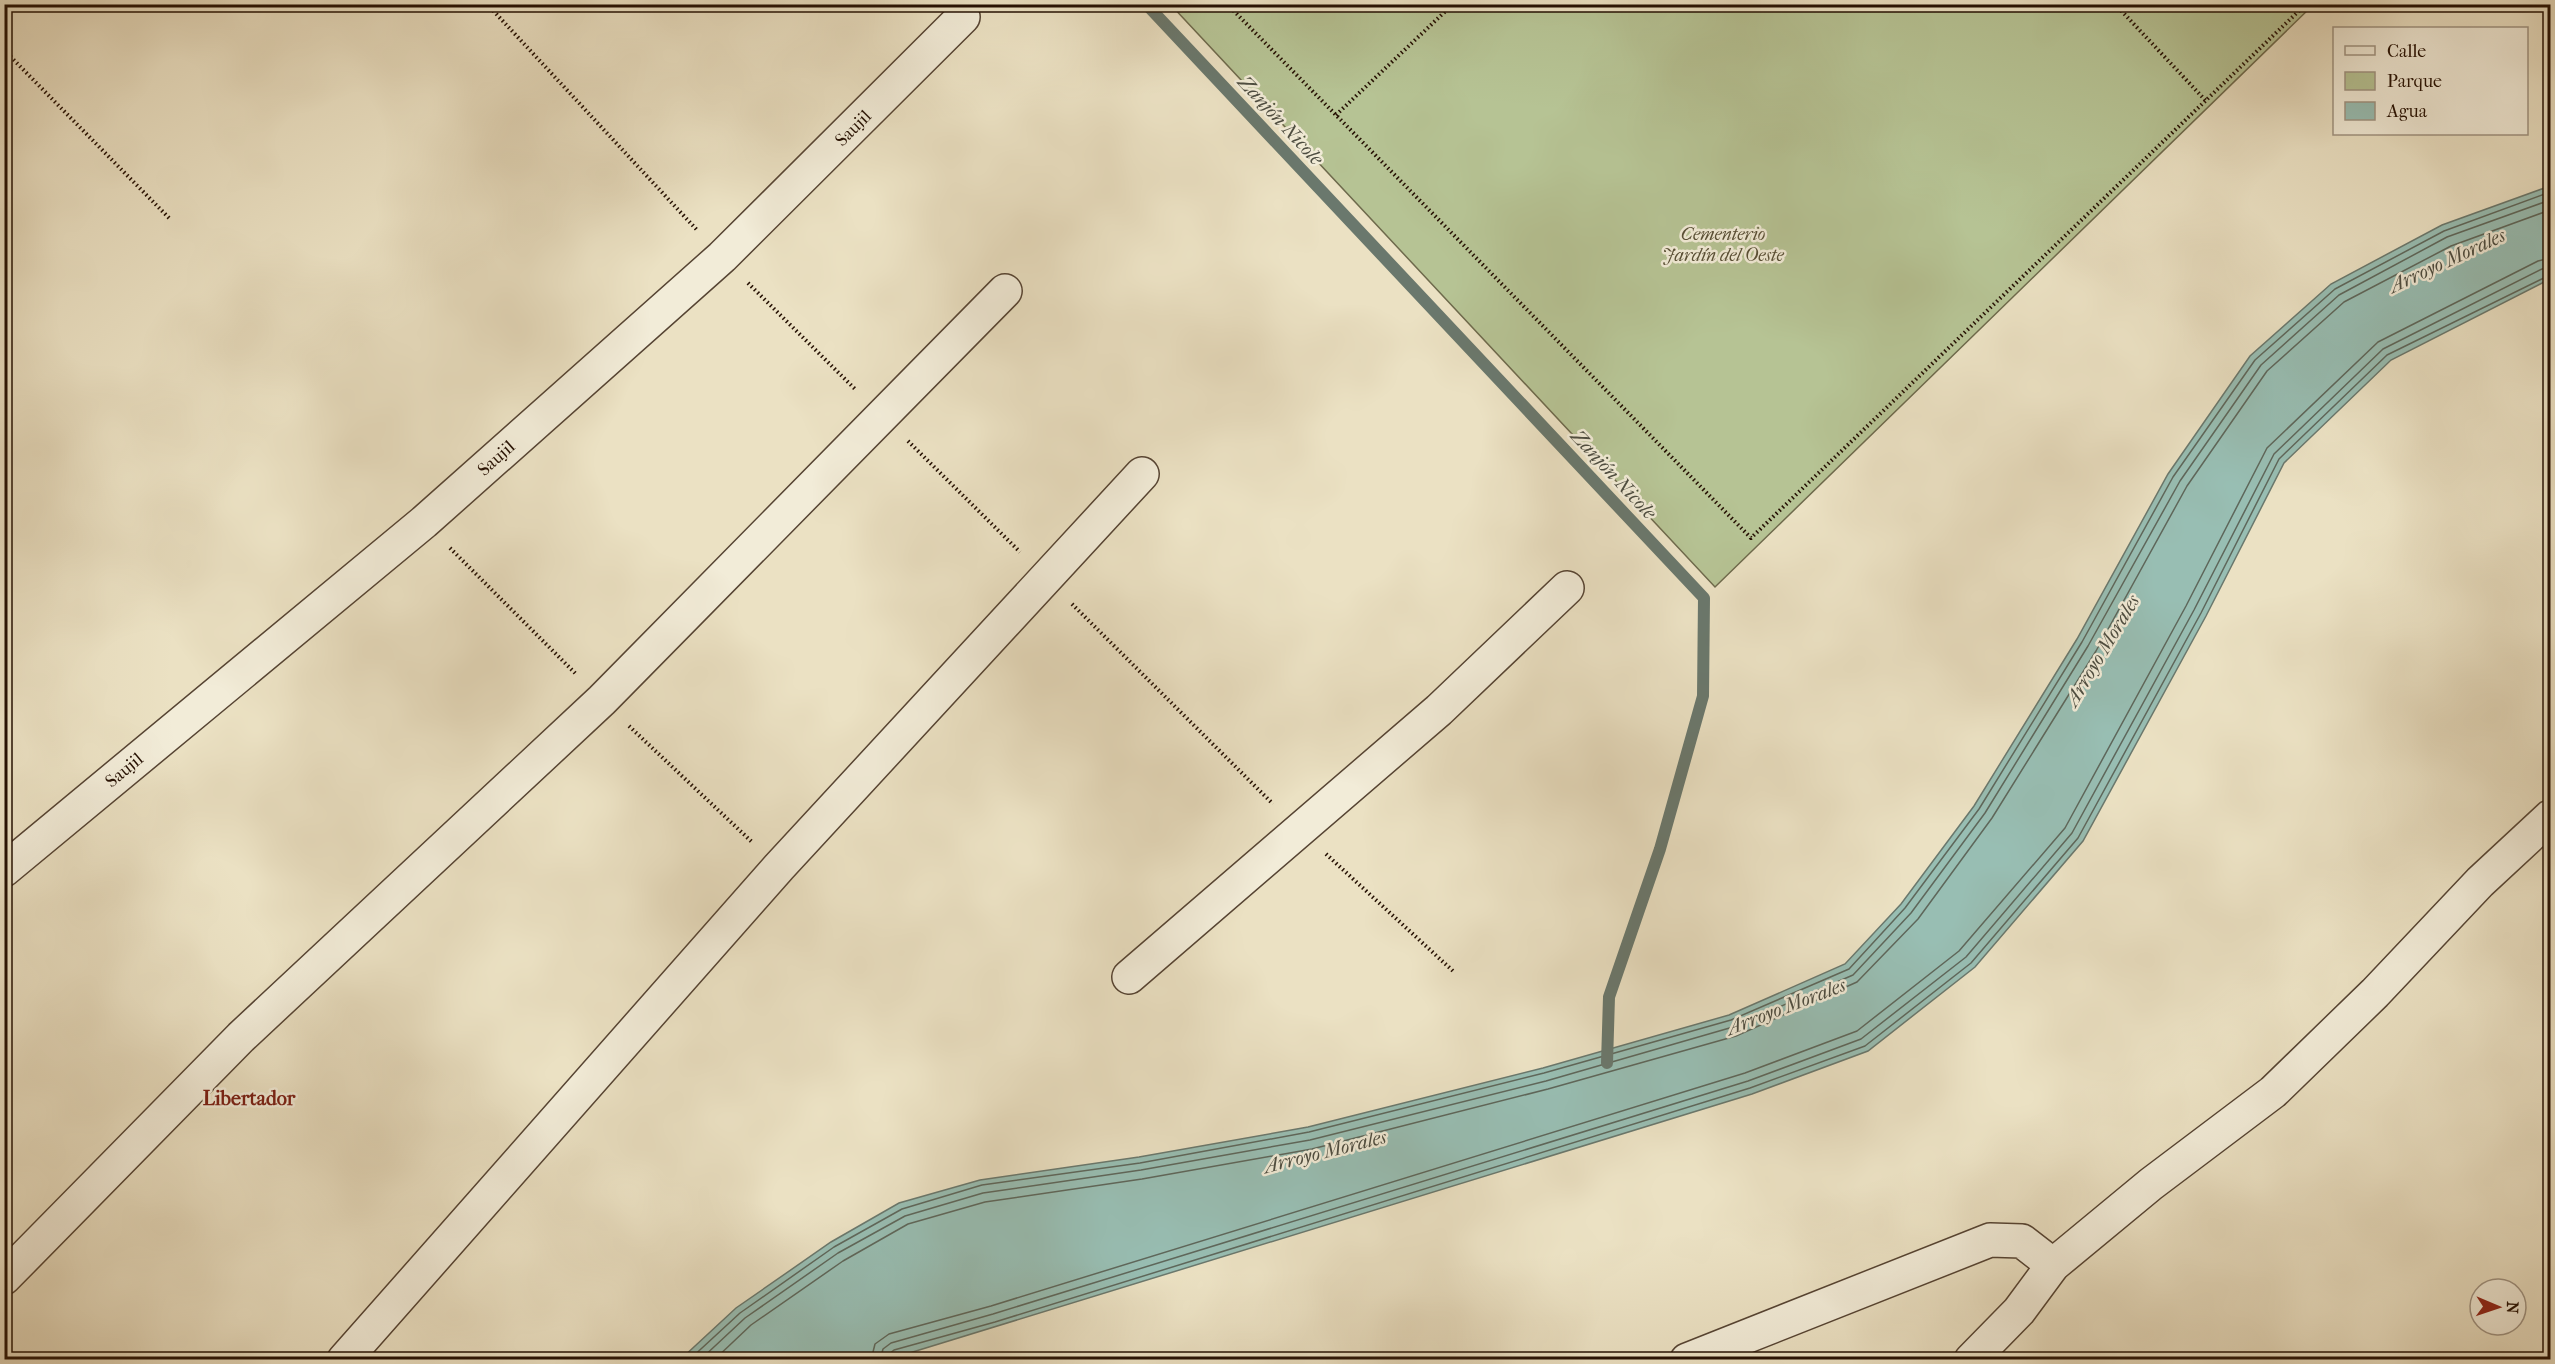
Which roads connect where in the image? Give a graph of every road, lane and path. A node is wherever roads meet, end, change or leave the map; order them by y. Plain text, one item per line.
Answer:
1 (487, 4) edge
2 (1227, 4) edge
3 (1453, 4) edge
4 (2115, 4) edge
5 (2306, 4) edge
6 (963, 17) dead end
7 (4, 50) edge
8 (2207, 102) junction
9 (1336, 115) junction
10 (171, 220) dead end
11 (722, 257) junction
12 (1005, 291) dead end
13 (882, 416) junction
14 (1142, 474) dead end
15 (1046, 578) junction
16 (1567, 588) dead end
17 (2550, 817) edge
18 (1300, 830) junction
19 (4, 870) edge
20 (1453, 971) dead end
21 (1129, 977) dead end
22 (2053, 1265) junction
23 (4, 1278) edge
24 (344, 1359) edge
25 (1687, 1359) edge
26 (1971, 1359) edge

1 - 11 path
2 - 9 path
3 - 9 path
4 - 8 path
5 - 8 path
6 - 11 street, Saujil
7 - 10 path
8 - 9 path
11 - 13 path
11 - 19 street, Saujil
12 - 13 street
13 - 15 path
13 - 23 street
14 - 15 street
15 - 18 path
15 - 24 street
16 - 18 street
17 - 22 street
18 - 20 path
18 - 21 street
22 - 25 street
22 - 26 street

